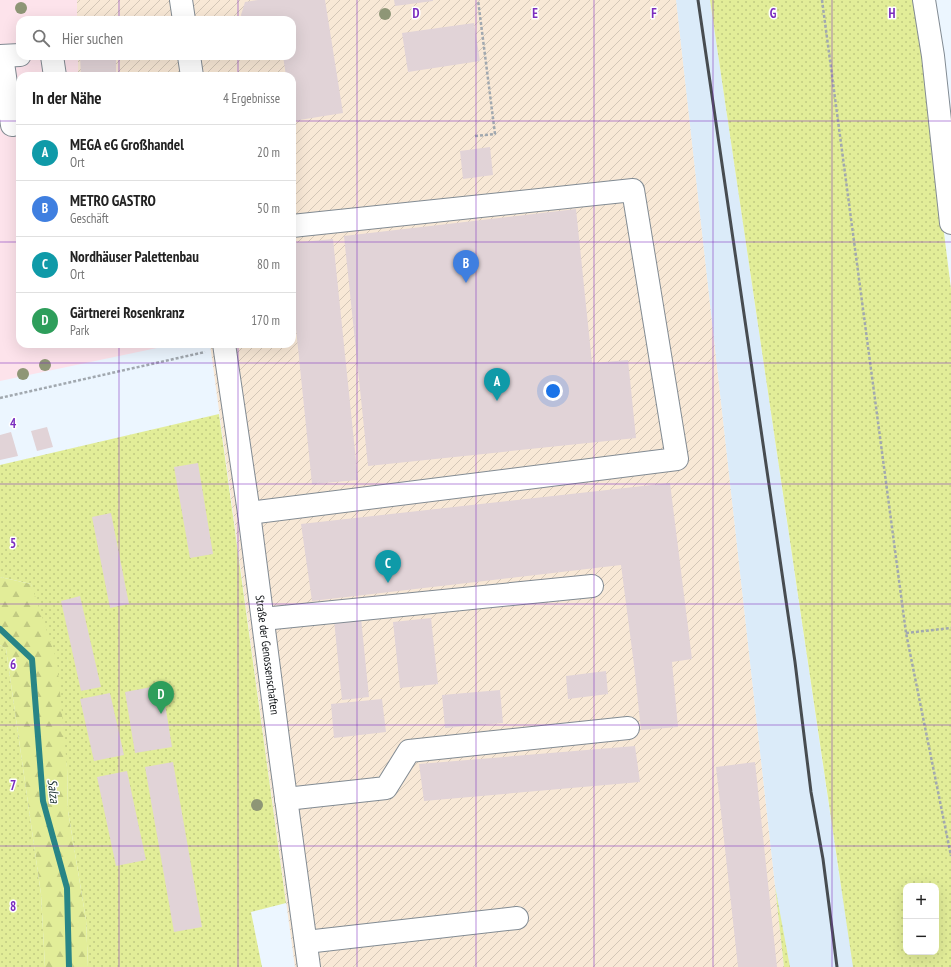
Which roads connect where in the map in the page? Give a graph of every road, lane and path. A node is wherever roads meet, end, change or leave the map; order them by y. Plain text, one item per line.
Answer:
1 (181, 0) edge
2 (478, 0) edge
3 (822, 0) edge
4 (924, 0) edge
5 (183, 16) edge
6 (7, 56) edge
7 (53, 60) edge
8 (190, 60) edge
9 (54, 72) edge
10 (191, 72) edge
11 (16, 124) edge
12 (475, 136) dead end
13 (951, 223) edge
14 (296, 226) edge
15 (215, 348) edge
16 (224, 348) edge
17 (0, 398) edge
18 (249, 513) junction
19 (592, 586) dead end
20 (263, 619) junction
21 (951, 628) edge
22 (906, 633) junction
23 (628, 728) dead end
24 (286, 799) junction
25 (951, 856) edge
26 (517, 918) dead end
27 (306, 942) junction
28 (309, 967) edge

1 - 5 street
2 - 12 path
3 - 22 path
4 - 13 street
6 - 11 street
7 - 9 street
8 - 10 street
14 - 18 street
15 - 17 path
16 - 18 street, Straße der Genossenschaften
18 - 20 street, Straße der Genossenschaften
19 - 20 street
20 - 24 street, Straße der Genossenschaften
21 - 22 path
22 - 25 path
23 - 24 street
24 - 27 street, Straße der Genossenschaften
26 - 27 street
27 - 28 street, Straße der Genossenschaften

